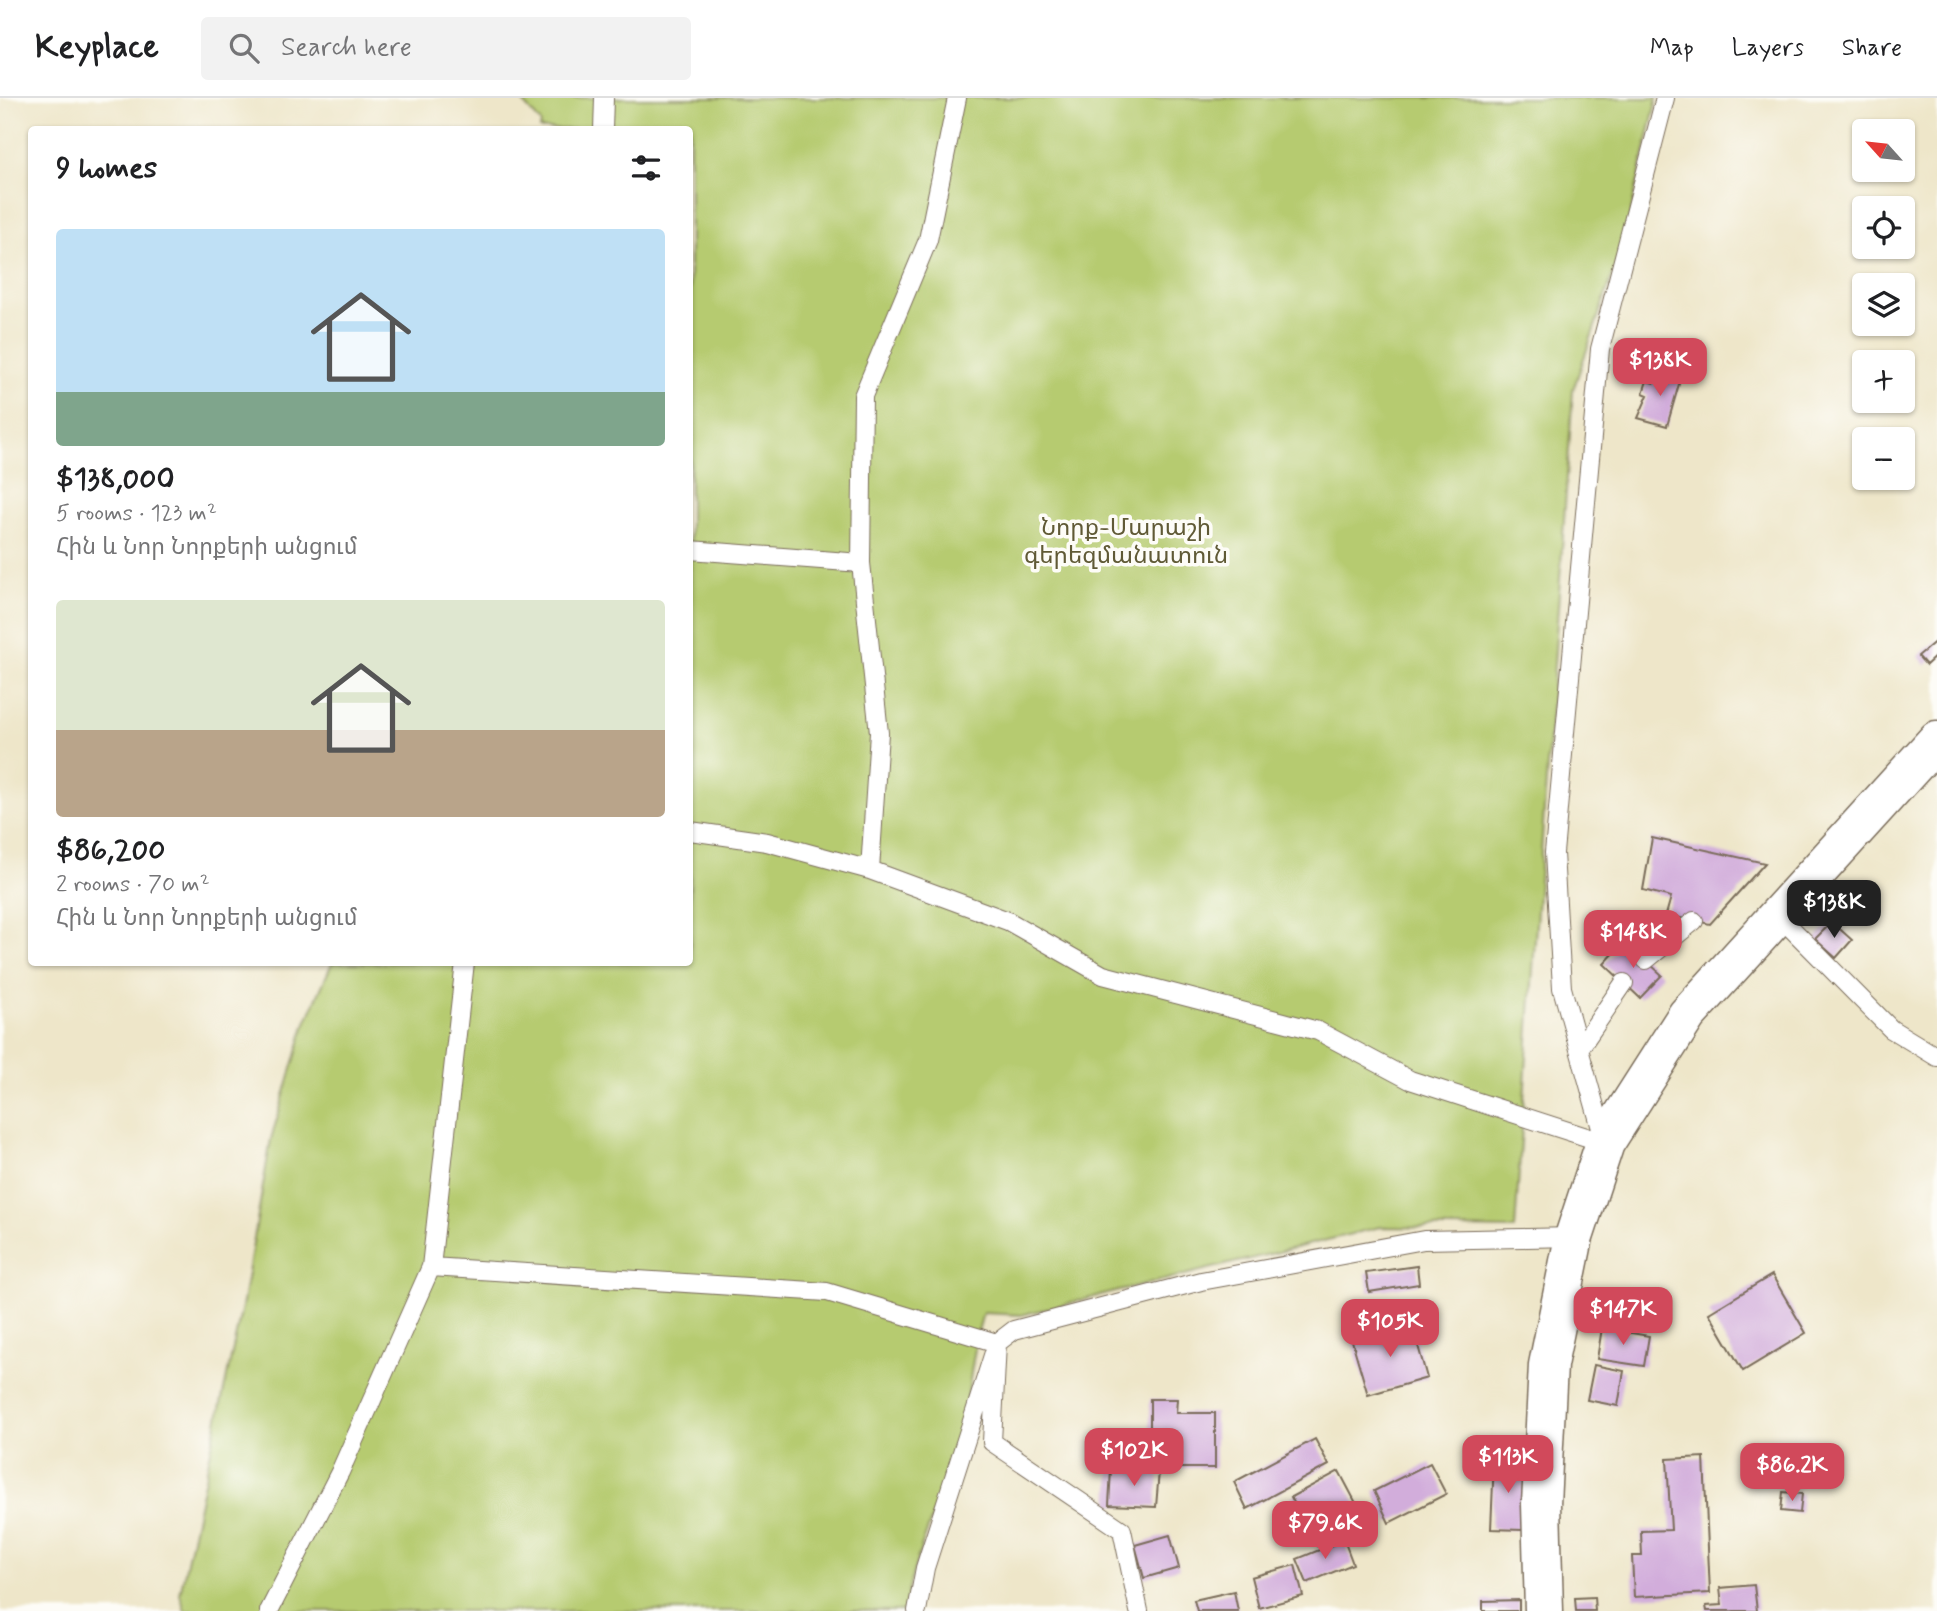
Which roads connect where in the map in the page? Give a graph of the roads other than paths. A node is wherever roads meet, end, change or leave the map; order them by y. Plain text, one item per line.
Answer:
1 (604, 98) edge
2 (957, 98) edge
3 (1664, 98) edge
4 (603, 126) edge
5 (693, 550) edge
6 (861, 564) junction
7 (1937, 740) edge
8 (693, 831) edge
9 (870, 870) junction
10 (1777, 915) junction
11 (1694, 921) dead end
12 (1646, 960) dead end
13 (465, 966) edge
14 (1624, 983) dead end
15 (1579, 1049) junction
16 (1937, 1057) edge
17 (1605, 1143) junction
18 (1574, 1237) junction
19 (431, 1267) junction
20 (997, 1343) junction
21 (269, 1611) edge
22 (917, 1611) edge
23 (1139, 1611) edge
24 (1544, 1611) edge

1 - 4 lane
2 - 6 lane
3 - 15 lane
5 - 6 lane
6 - 9 lane
7 - 10 street
8 - 9 lane
9 - 17 lane
10 - 16 lane
10 - 17 street
11 - 12 lane
13 - 19 lane
14 - 15 lane
15 - 17 lane
17 - 18 street
18 - 20 lane
18 - 24 street
19 - 20 lane
19 - 21 lane
20 - 22 lane
20 - 23 lane

